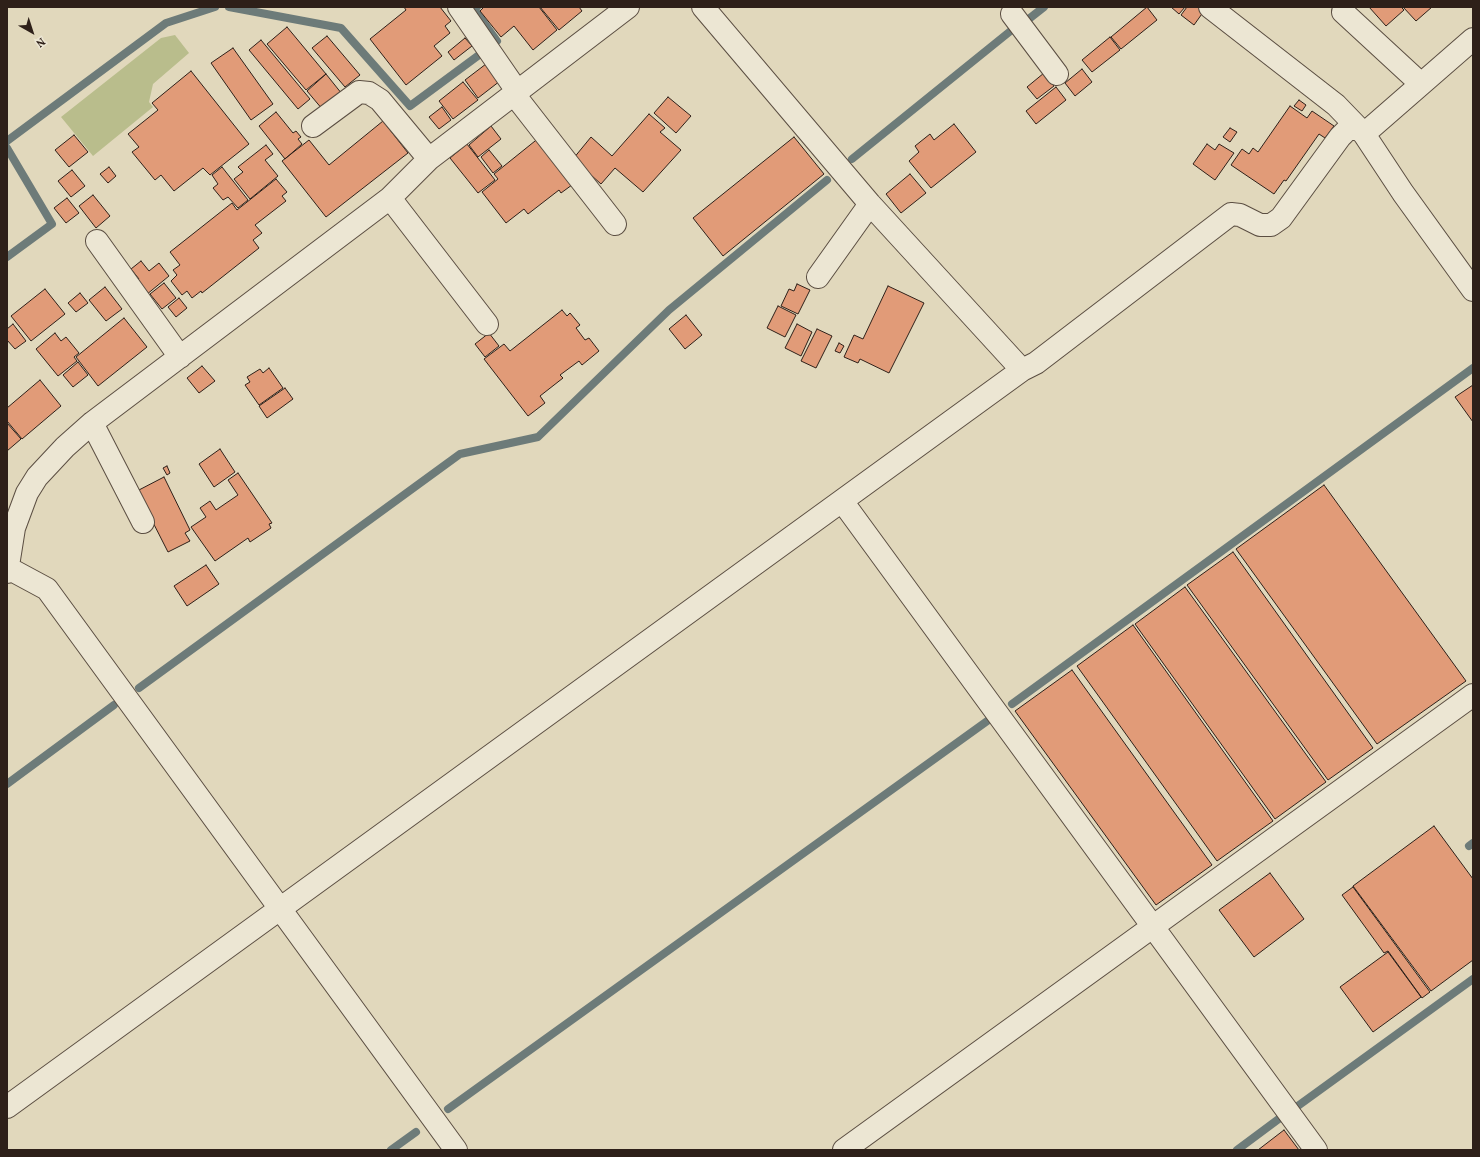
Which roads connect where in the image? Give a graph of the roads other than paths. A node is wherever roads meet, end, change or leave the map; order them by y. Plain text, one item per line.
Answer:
1 (460, 7) edge
2 (628, 7) edge
3 (703, 7) edge
4 (1210, 7) edge
5 (1013, 9) edge
6 (1343, 12) dead end
7 (1473, 39) edge
8 (1057, 74) dead end
9 (1421, 84) junction
10 (515, 92) junction
11 (313, 126) dead end
12 (1361, 131) junction
13 (429, 159) junction
14 (390, 198) junction
15 (870, 204) junction
16 (615, 224) dead end
17 (97, 241) dead end
18 (818, 277) dead end
19 (1473, 290) edge
20 (487, 324) dead end
21 (180, 357) junction
22 (1022, 370) junction
23 (92, 423) junction
24 (842, 501) junction
25 (143, 522) dead end
26 (7, 570) edge
27 (1473, 695) edge
28 (280, 908) junction
29 (1152, 926) junction
30 (7, 1107) edge
31 (456, 1150) edge
32 (844, 1150) edge
33 (1316, 1150) edge

1 - 10 street
2 - 10 street
3 - 15 street
4 - 12 street
5 - 8 street
6 - 9 street
7 - 9 street
9 - 12 street
10 - 13 street
10 - 16 street
11 - 13 street
12 - 19 street
12 - 22 street
13 - 14 street
14 - 20 street
14 - 21 street
15 - 18 street
15 - 22 street
17 - 21 street
21 - 23 street
22 - 24 street
23 - 25 street
23 - 26 street
24 - 28 street
24 - 29 street
26 - 28 street
27 - 29 street
28 - 30 street
28 - 31 street
29 - 32 street
29 - 33 street

